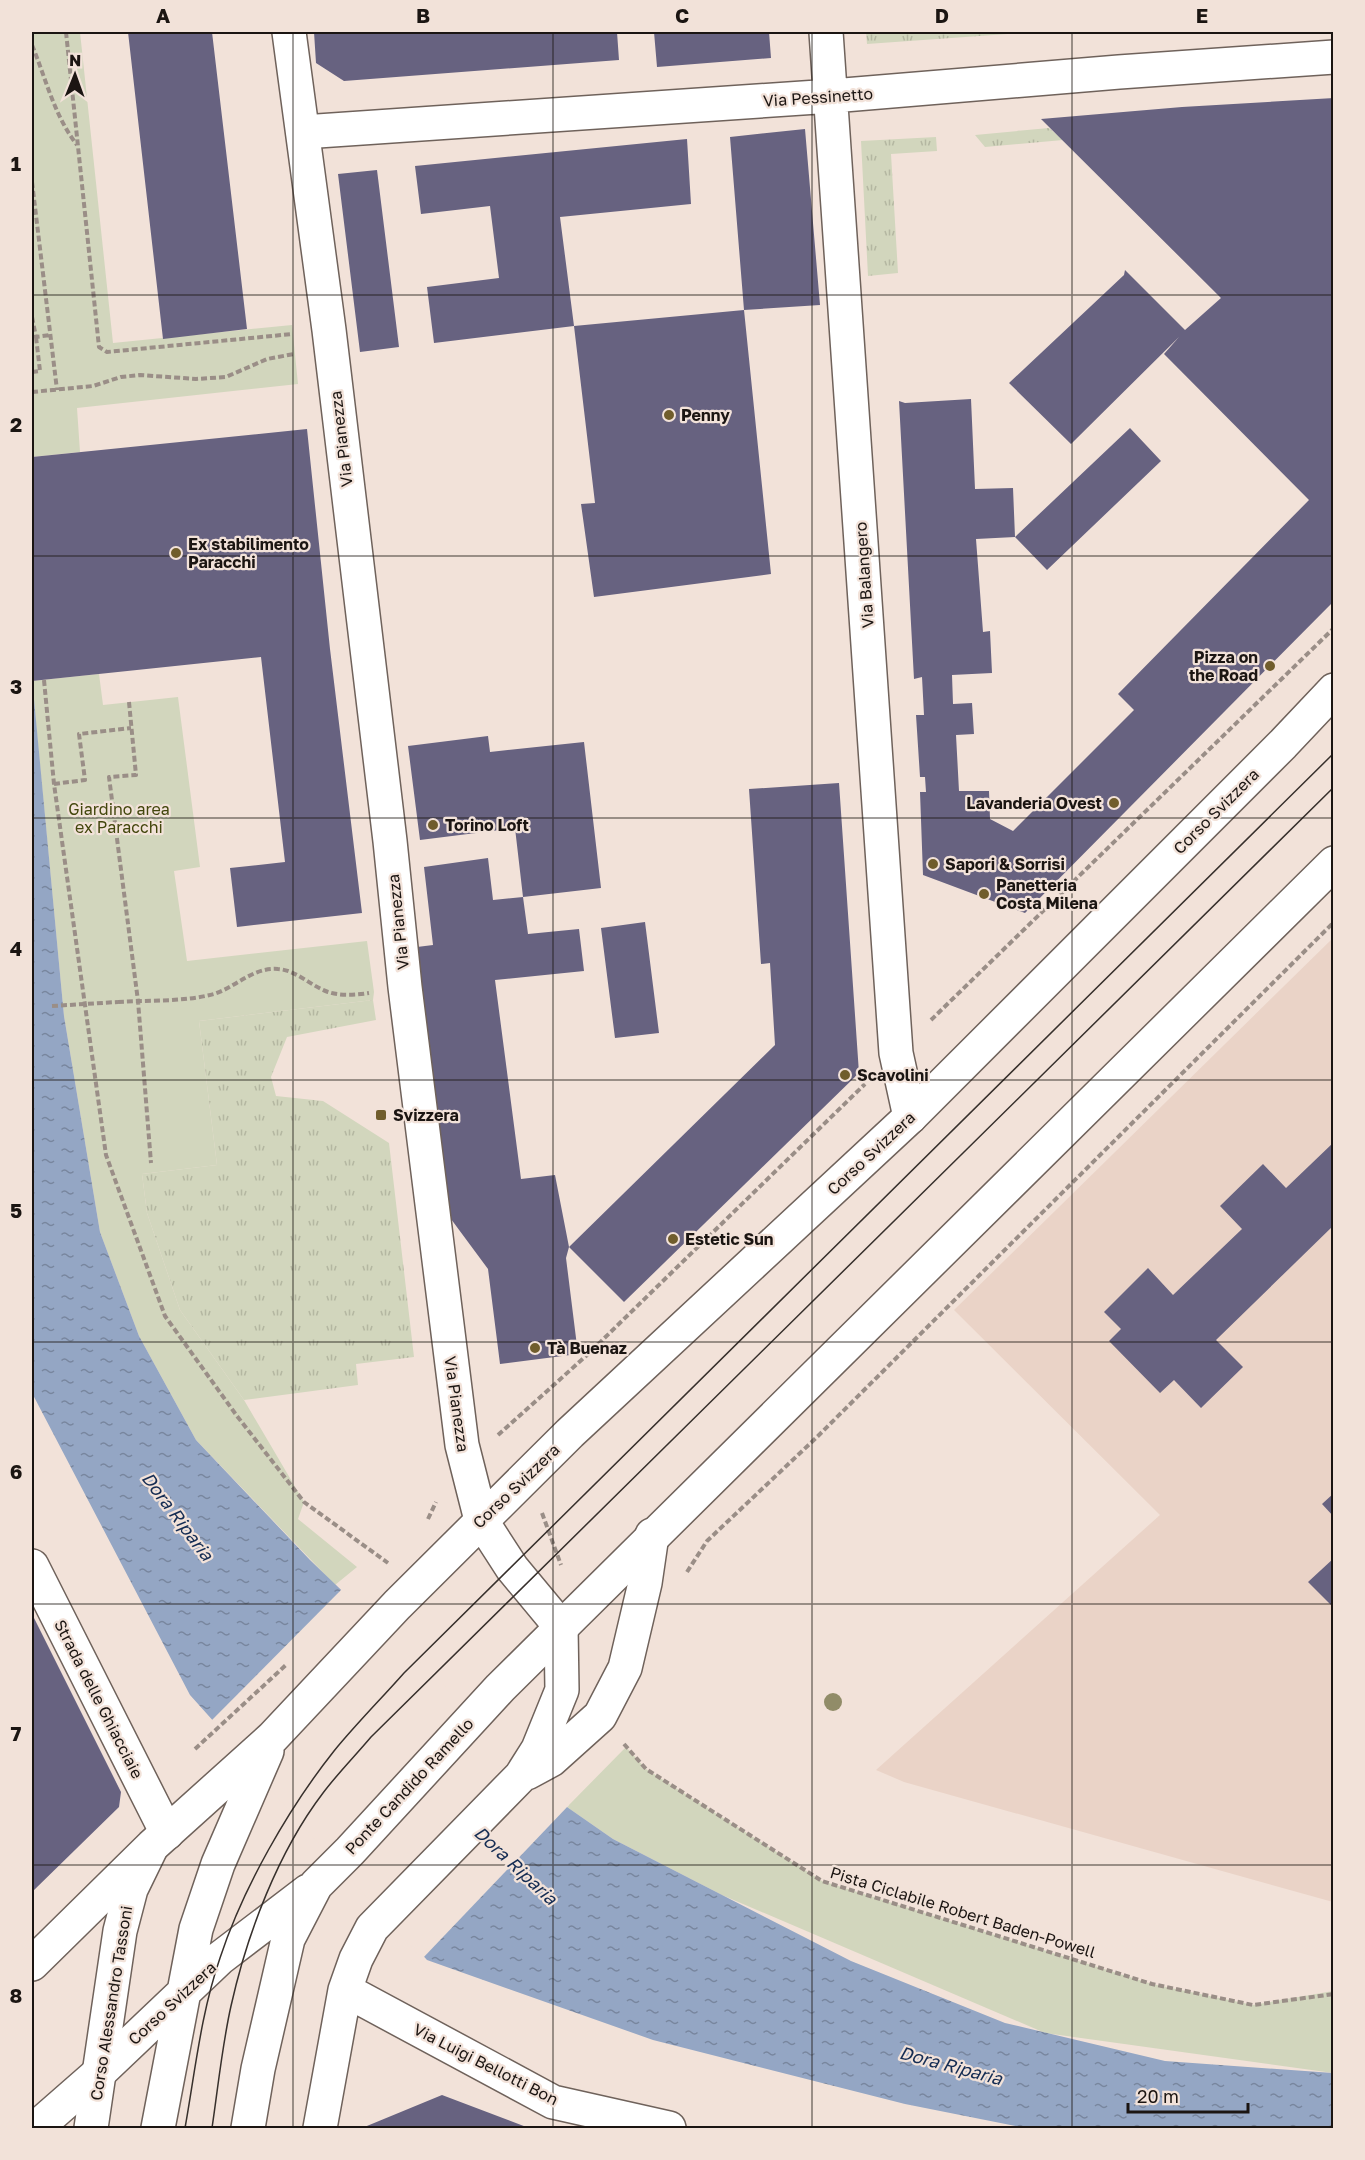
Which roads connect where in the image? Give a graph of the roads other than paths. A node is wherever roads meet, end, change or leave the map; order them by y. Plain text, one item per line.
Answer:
1 (289, 32) edge
2 (826, 32) edge
3 (1334, 57) edge
4 (832, 96) junction
5 (303, 132) junction
6 (1334, 690) edge
7 (1334, 863) edge
8 (910, 1117) junction
9 (481, 1520) junction
10 (652, 1535) junction
11 (32, 1566) edge
12 (569, 1619) junction
13 (545, 1754) junction
14 (235, 1790) junction
15 (160, 1839) junction
16 (322, 1879) junction
17 (32, 1964) edge
18 (345, 1990) junction
19 (183, 1992) junction
20 (99, 2072) junction
21 (36, 2128) edge
22 (91, 2128) edge
23 (158, 2128) edge
24 (248, 2128) edge
25 (320, 2128) edge
26 (669, 2128) edge

1 - 5 street, Via Pianezza
2 - 4 street, Via Balangero
3 - 4 street, Via Pessinetto
4 - 5 street, Via Pessinetto
4 - 8 street, Via Balangero
5 - 9 street, Via Pianezza
6 - 8 street, Corso Svizzera
7 - 10 street
8 - 9 street, Corso Svizzera
9 - 12 street, Via Pianezza
9 - 14 street, Corso Svizzera
10 - 12 street
10 - 13 street
11 - 15 street, Strada delle Ghiacciaie
12 - 13 street
12 - 16 street, Ponte Candido Ramello
13 - 18 street
14 - 15 street
14 - 19 street
15 - 17 street
15 - 20 street, Corso Alessandro Tassoni
16 - 19 street, Corso Svizzera
16 - 24 street
18 - 25 street
18 - 26 street, Via Luigi Bellotti Bon
19 - 20 street, Corso Svizzera
19 - 23 street
20 - 21 street, Corso Svizzera
20 - 22 street, Corso Alessandro Tassoni

